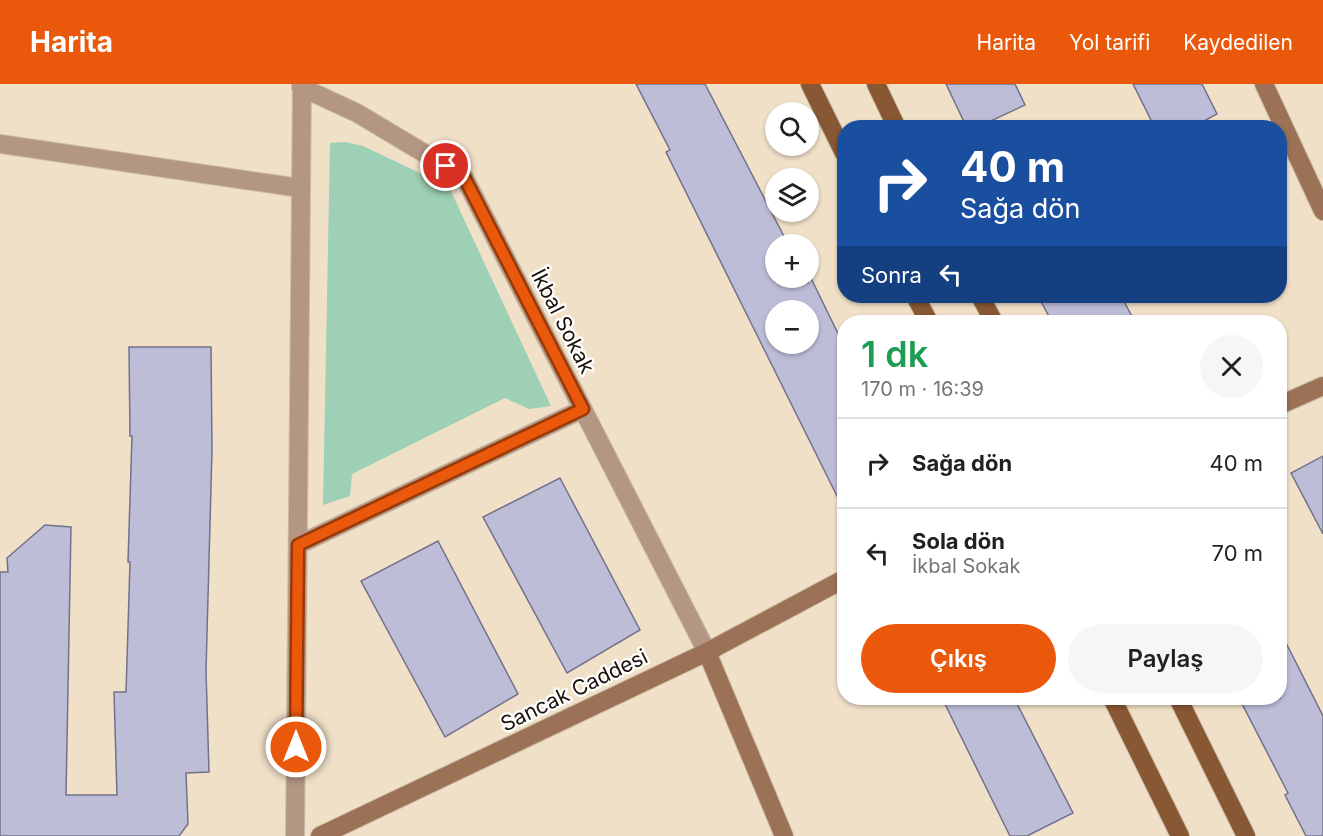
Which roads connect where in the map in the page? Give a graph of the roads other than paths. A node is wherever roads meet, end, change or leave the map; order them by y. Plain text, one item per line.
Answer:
1 (810, 84) edge
2 (876, 84) edge
3 (1264, 84) edge
4 (301, 85) edge
5 (893, 120) edge
6 (1281, 120) edge
7 (1287, 134) edge
8 (837, 139) edge
9 (0, 144) edge
10 (300, 188) junction
11 (1323, 211) edge
12 (1323, 386) edge
13 (1287, 402) edge
14 (583, 409) junction
15 (298, 545) junction
16 (837, 583) edge
17 (707, 651) junction
18 (1115, 705) edge
19 (1181, 705) edge
20 (295, 836) edge
21 (320, 836) edge
22 (784, 836) edge
23 (1179, 836) edge
24 (1246, 836) edge

1 - 8 main road
2 - 5 main road
3 - 6 street
4 - 10 street
4 - 14 street, İkbal Sokak
7 - 11 street
9 - 10 street
10 - 15 street
12 - 13 street
14 - 15 street
14 - 17 street, İkbal Sokak
15 - 20 street
16 - 17 street, Sancak Caddesi
17 - 21 street, Sancak Caddesi
17 - 22 street
18 - 23 main road
19 - 24 main road

